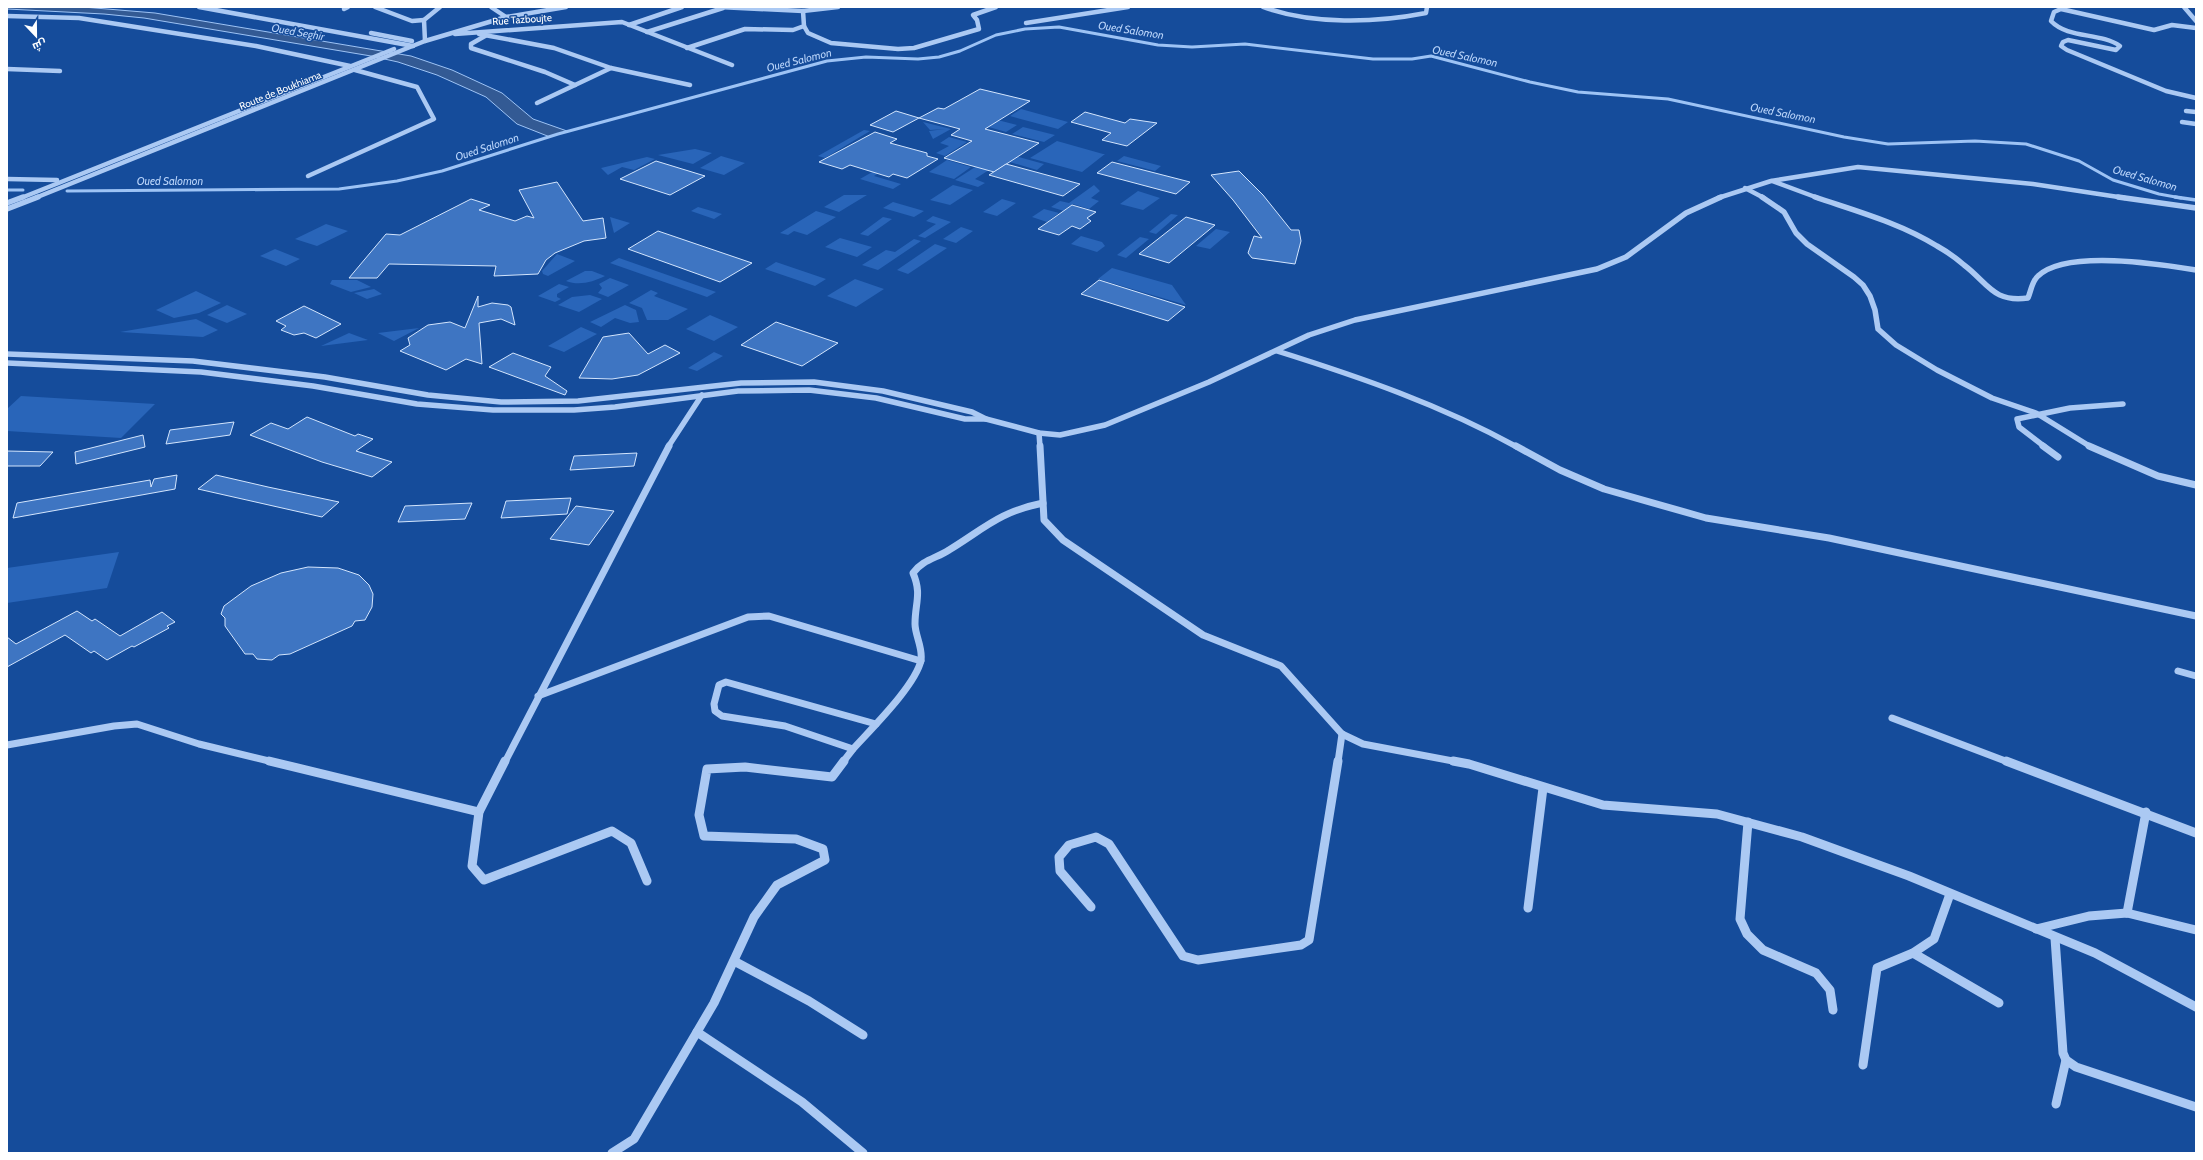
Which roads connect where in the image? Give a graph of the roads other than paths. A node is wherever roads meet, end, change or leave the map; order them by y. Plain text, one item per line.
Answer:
1 (199, 7) edge
2 (221, 7) edge
3 (375, 7) edge
4 (440, 7) edge
5 (492, 7) edge
6 (566, 7) edge
7 (682, 7) edge
8 (721, 7) edge
9 (838, 7) edge
10 (996, 7) edge
11 (1128, 7) edge
12 (1263, 7) edge
13 (1427, 7) edge
14 (2184, 7) edge
15 (803, 11) junction
16 (7, 16) edge
17 (506, 17) junction
18 (424, 20) junction
19 (2196, 21) edge
20 (1026, 23) dead end
21 (629, 25) junction
22 (804, 26) junction
23 (2196, 28) edge
24 (793, 30) junction
25 (647, 32) junction
26 (471, 33) junction
27 (808, 33) junction
28 (449, 34) junction
29 (486, 36) junction
30 (425, 41) junction
31 (406, 44) junction
32 (413, 44) junction
33 (687, 48) junction
34 (732, 65) dead end
35 (350, 66) junction
36 (7, 68) edge
37 (611, 68) junction
38 (355, 70) junction
39 (60, 71) dead end
40 (575, 85) junction
41 (690, 85) dead end
42 (2196, 98) edge
43 (537, 103) dead end
44 (2186, 111) dead end
45 (2196, 112) edge
46 (2182, 122) dead end
47 (2196, 124) edge
48 (308, 176) dead end
49 (7, 179) edge
50 (61, 180) junction
51 (1771, 181) junction
52 (73, 182) junction
53 (1745, 188) junction
54 (9, 201) edge
55 (2196, 208) edge
56 (7, 209) edge
57 (2196, 270) edge
58 (1277, 351) junction
59 (7, 354) edge
60 (7, 363) edge
61 (702, 395) junction
62 (618, 398) junction
63 (2123, 404) dead end
64 (615, 407) junction
65 (2036, 413) junction
66 (986, 419) junction
67 (1039, 433) junction
68 (2058, 457) dead end
69 (2196, 485) edge
70 (1043, 503) junction
71 (2196, 616) edge
72 (920, 661) junction
73 (2178, 671) dead end
74 (2196, 676) edge
75 (538, 696) junction
76 (1892, 718) dead end
77 (876, 724) junction
78 (1342, 734) junction
79 (7, 745) edge
80 (853, 749) junction
81 (1543, 788) junction
82 (478, 812) junction
83 (2146, 812) junction
84 (1748, 822) junction
85 (2196, 833) edge
86 (647, 881) dead end
87 (1950, 894) junction
88 (1090, 907) dead end
89 (1528, 908) dead end
90 (2127, 913) junction
91 (2036, 929) junction
92 (2196, 930) edge
93 (2055, 938) junction
94 (1913, 953) junction
95 (734, 961) junction
96 (1999, 1004) dead end
97 (2196, 1007) edge
98 (1833, 1010) dead end
99 (697, 1032) junction
100 (863, 1034) dead end
101 (2066, 1060) junction
102 (1863, 1065) dead end
103 (2056, 1104) dead end
104 (2196, 1108) edge
105 (612, 1153) edge
106 (863, 1153) edge

1 - 31 street
2 - 32 street
3 - 18 street
4 - 18 street
5 - 17 street
6 - 17 street, Route de Boukhiama
7 - 21 street
8 - 15 street
8 - 25 street
9 - 15 street
10 - 27 street
11 - 20 street
12 - 13 street
14 - 19 street
15 - 22 street
16 - 35 street
17 - 28 street, Route de Boukhiama
18 - 30 street
21 - 25 street, Rue Tazboujte
21 - 26 street, Rue Tazboujte
22 - 24 street
22 - 27 street
23 - 42 street
24 - 27 street
24 - 33 street
25 - 33 street, Rue Tazboujte
26 - 28 street, Rue Tazboujte
26 - 29 street
28 - 30 street, Route de Boukhiama
29 - 37 street
29 - 40 street
30 - 32 street, Route de Boukhiama
31 - 32 street, Route de Boukhiama
31 - 35 street, Route de Boukhiama
32 - 38 street, Route de Boukhiama
33 - 34 street, Rue Tazboujte
35 - 50 street, Route de Boukhiama
36 - 39 street
37 - 40 street
37 - 41 street
38 - 48 street
38 - 52 street, Route de Boukhiama
40 - 43 street
44 - 45 street
46 - 47 street
49 - 50 street
50 - 52 street
50 - 54 street, Route de Boukhiama
51 - 53 street
51 - 55 street
51 - 57 street
52 - 56 street, Route de Boukhiama
53 - 58 street
53 - 65 street
58 - 67 street
58 - 71 street
59 - 62 street
60 - 64 street
61 - 64 street
61 - 66 street
61 - 75 street
62 - 64 street
62 - 66 street
63 - 65 street
65 - 68 street
65 - 69 street
66 - 67 street
67 - 70 street
70 - 72 street
70 - 78 street
72 - 75 street
72 - 77 street
73 - 74 street
75 - 82 street
76 - 83 street
77 - 80 street
77 - 80 street
78 - 81 street
78 - 88 street
79 - 82 street
80 - 95 street
81 - 84 street
81 - 89 street
82 - 86 street
83 - 85 street
83 - 90 street
84 - 87 street
84 - 98 street
87 - 91 street
87 - 94 street
90 - 91 street
90 - 92 street
91 - 93 street
93 - 97 street
93 - 101 street
94 - 96 street
94 - 102 street
95 - 99 street
95 - 100 street
99 - 105 street
99 - 106 street
101 - 103 street
101 - 104 street

